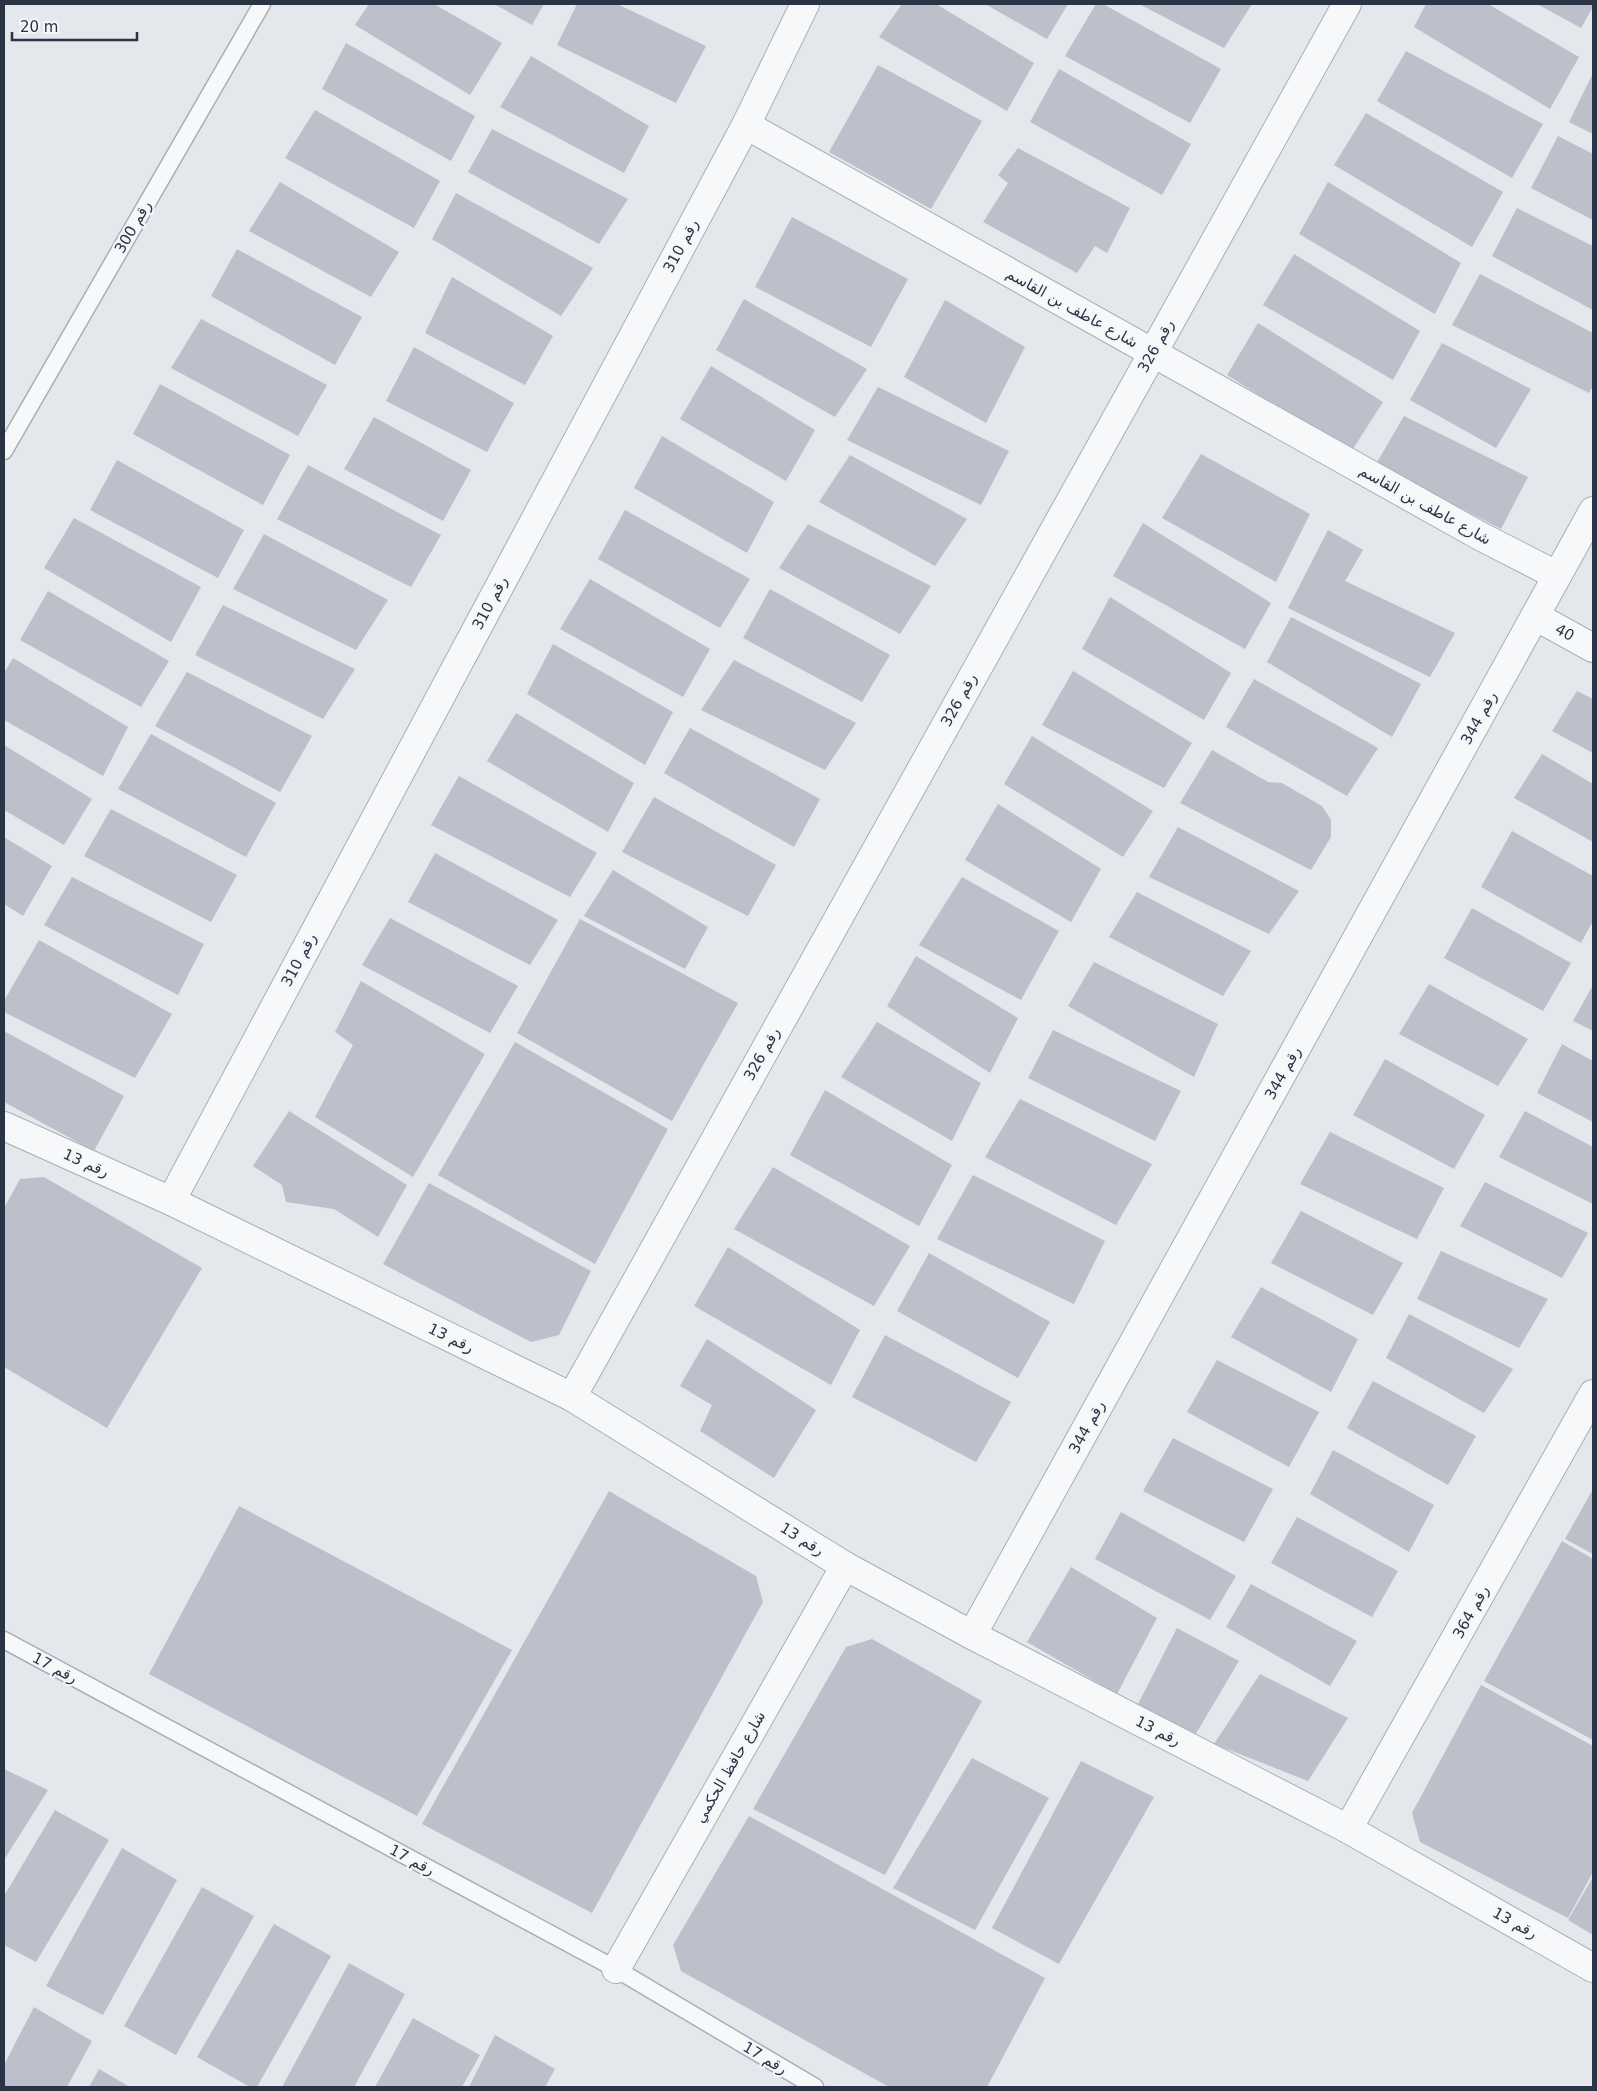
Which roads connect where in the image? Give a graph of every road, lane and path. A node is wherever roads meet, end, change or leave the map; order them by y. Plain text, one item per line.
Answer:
1 (262, 4) edge
2 (805, 4) edge
3 (1347, 4) edge
4 (746, 124) junction
5 (1152, 353) junction
6 (4, 451) edge
7 (1593, 511) edge
8 (1556, 575) junction
9 (1535, 616) junction
10 (1593, 648) edge
11 (7, 1136) edge
12 (171, 1201) junction
13 (1593, 1394) edge
14 (572, 1398) junction
15 (845, 1566) junction
16 (972, 1635) junction
17 (4, 1640) edge
18 (1348, 1829) junction
19 (1593, 1968) edge
20 (616, 1969) junction
21 (815, 2087) edge

1 - 6 lane, رقم 300
2 - 4 street, رقم 310
3 - 5 street, رقم 326
4 - 5 street, شارع عاطف بن القاسم
4 - 12 street, رقم 310
5 - 8 street, شارع عاطف بن القاسم
5 - 14 street, رقم 326
7 - 8 street, رقم 344
8 - 9 street, رقم 344
9 - 10 street, 40
9 - 16 street, رقم 344
11 - 12 street, رقم 13
12 - 14 street, رقم 13
13 - 18 street, رقم 364
14 - 15 street, رقم 13
15 - 16 street, رقم 13
15 - 20 street, شارع حافظ الحكمي
16 - 18 street, رقم 13
17 - 20 lane, رقم 17
18 - 19 street, رقم 13
20 - 21 lane, رقم 17

